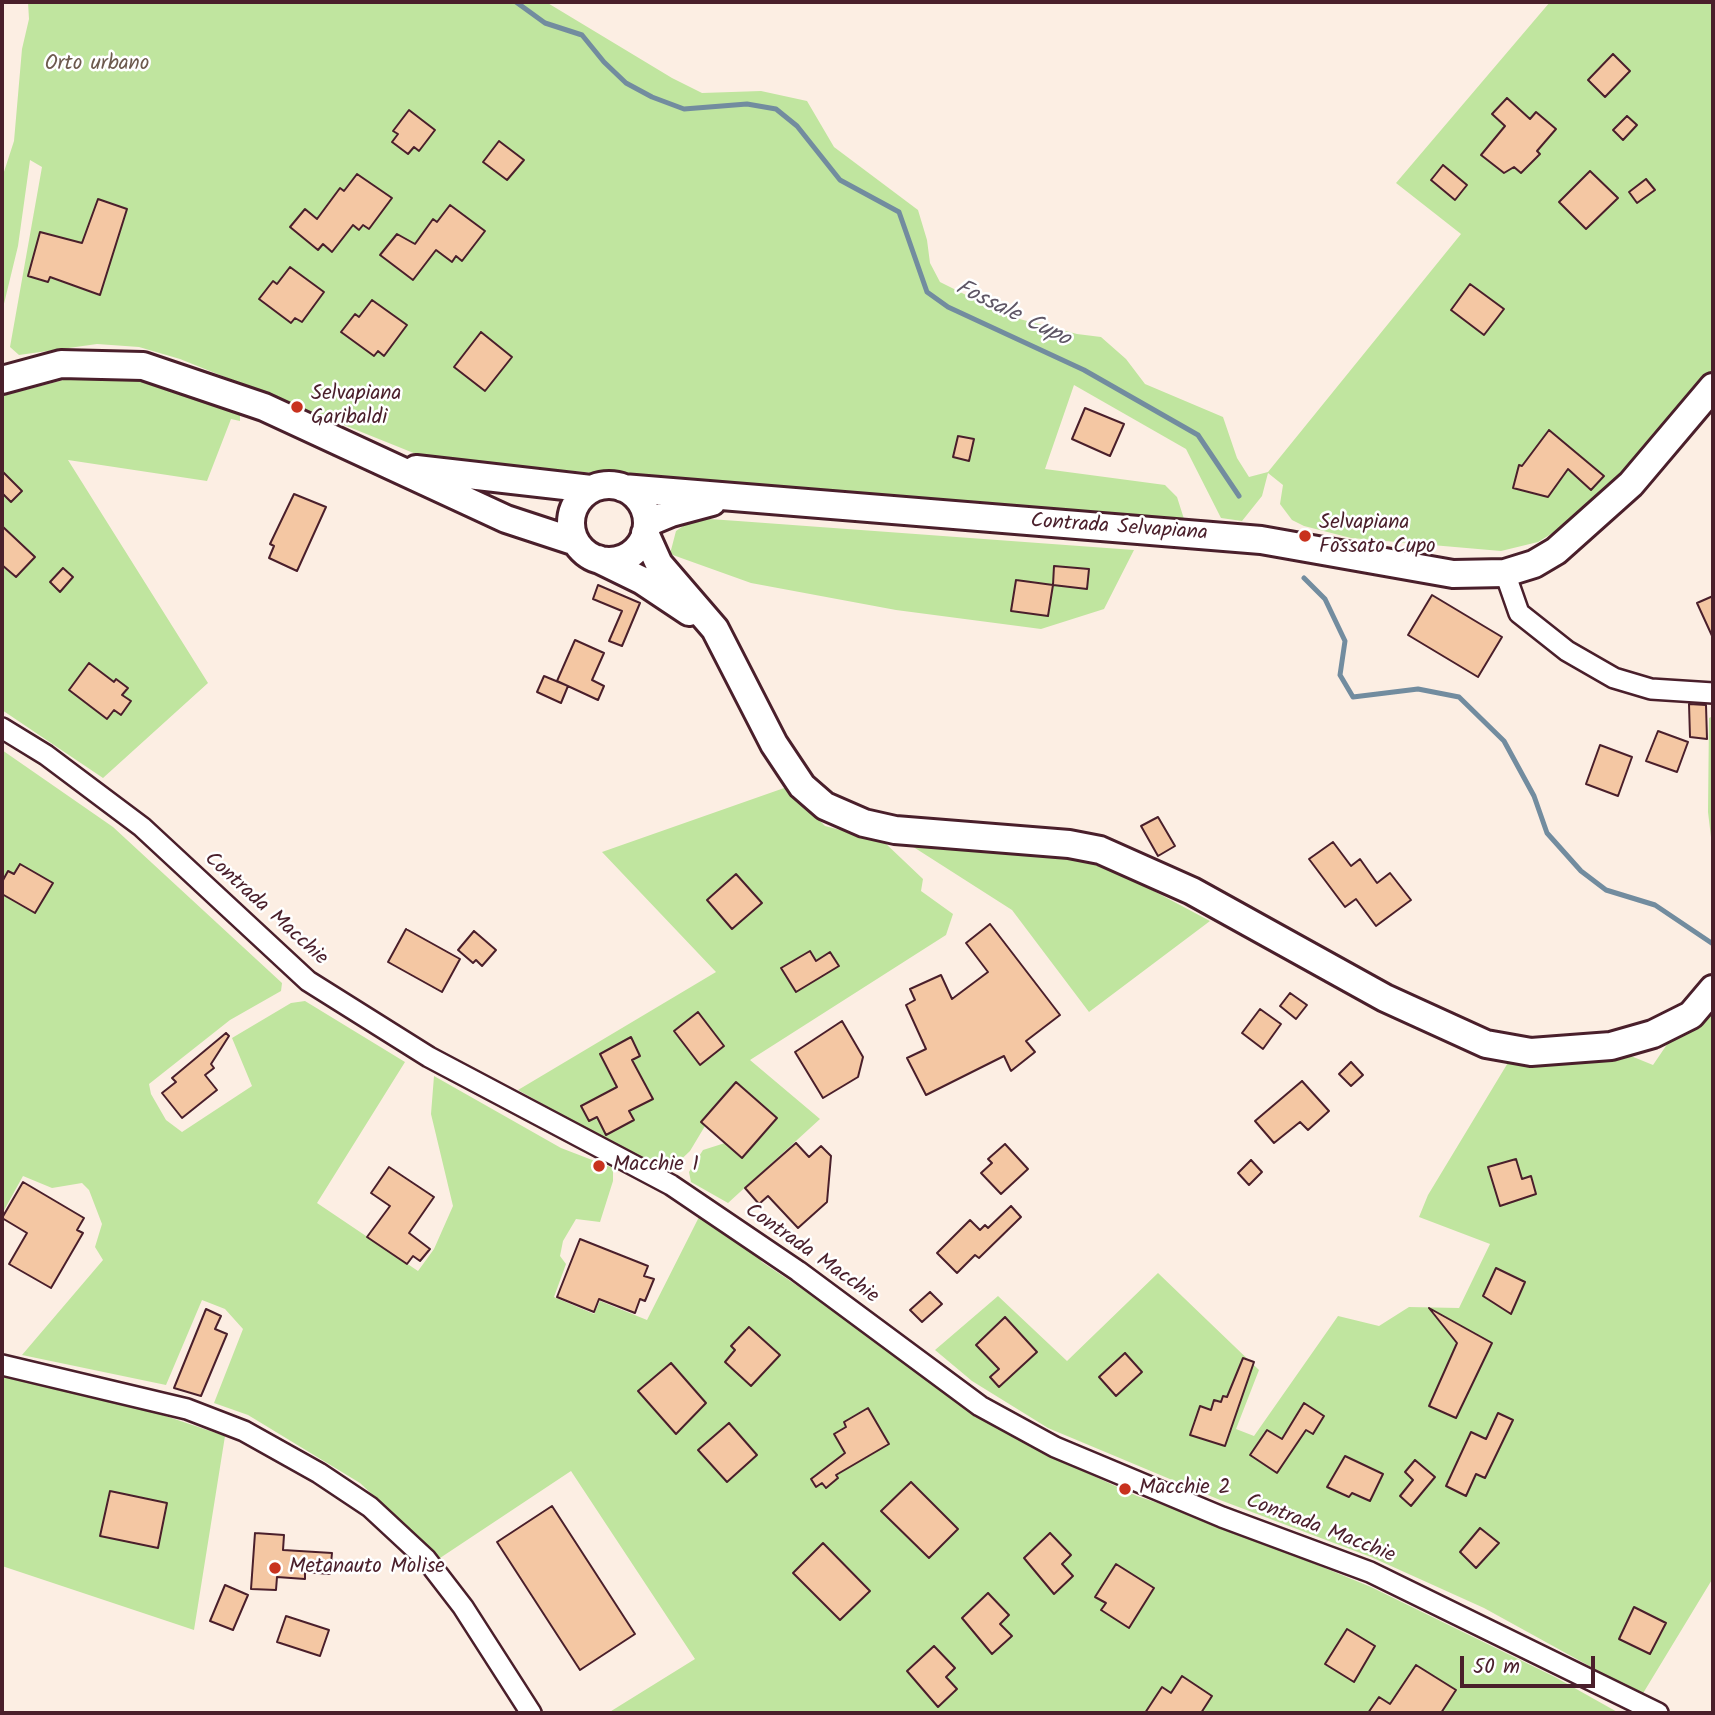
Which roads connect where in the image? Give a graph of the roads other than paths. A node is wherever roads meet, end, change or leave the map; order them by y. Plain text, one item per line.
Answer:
1 (2, 380) edge
2 (1713, 387) edge
3 (386, 465) junction
4 (623, 488) junction
5 (591, 489) junction
6 (731, 498) junction
7 (646, 528) junction
8 (587, 550) junction
9 (1505, 573) junction
10 (715, 629) junction
11 (1713, 693) edge
12 (2, 728) edge
13 (1713, 989) edge
14 (2, 1364) edge
15 (531, 1713) edge
16 (1658, 1713) edge

1 - 3 main road
2 - 9 main road, Contrada Selvapiana
3 - 5 main road
3 - 8 main road
4 - 5 main road
4 - 6 main road, Contrada Selvapiana
4 - 7 main road
5 - 8 main road
6 - 7 main road, Contrada Selvapiana
6 - 9 main road, Contrada Selvapiana
7 - 8 main road
7 - 10 main road
8 - 10 main road
9 - 11 street
10 - 13 main road
12 - 16 street, Contrada Macchie
14 - 15 street

